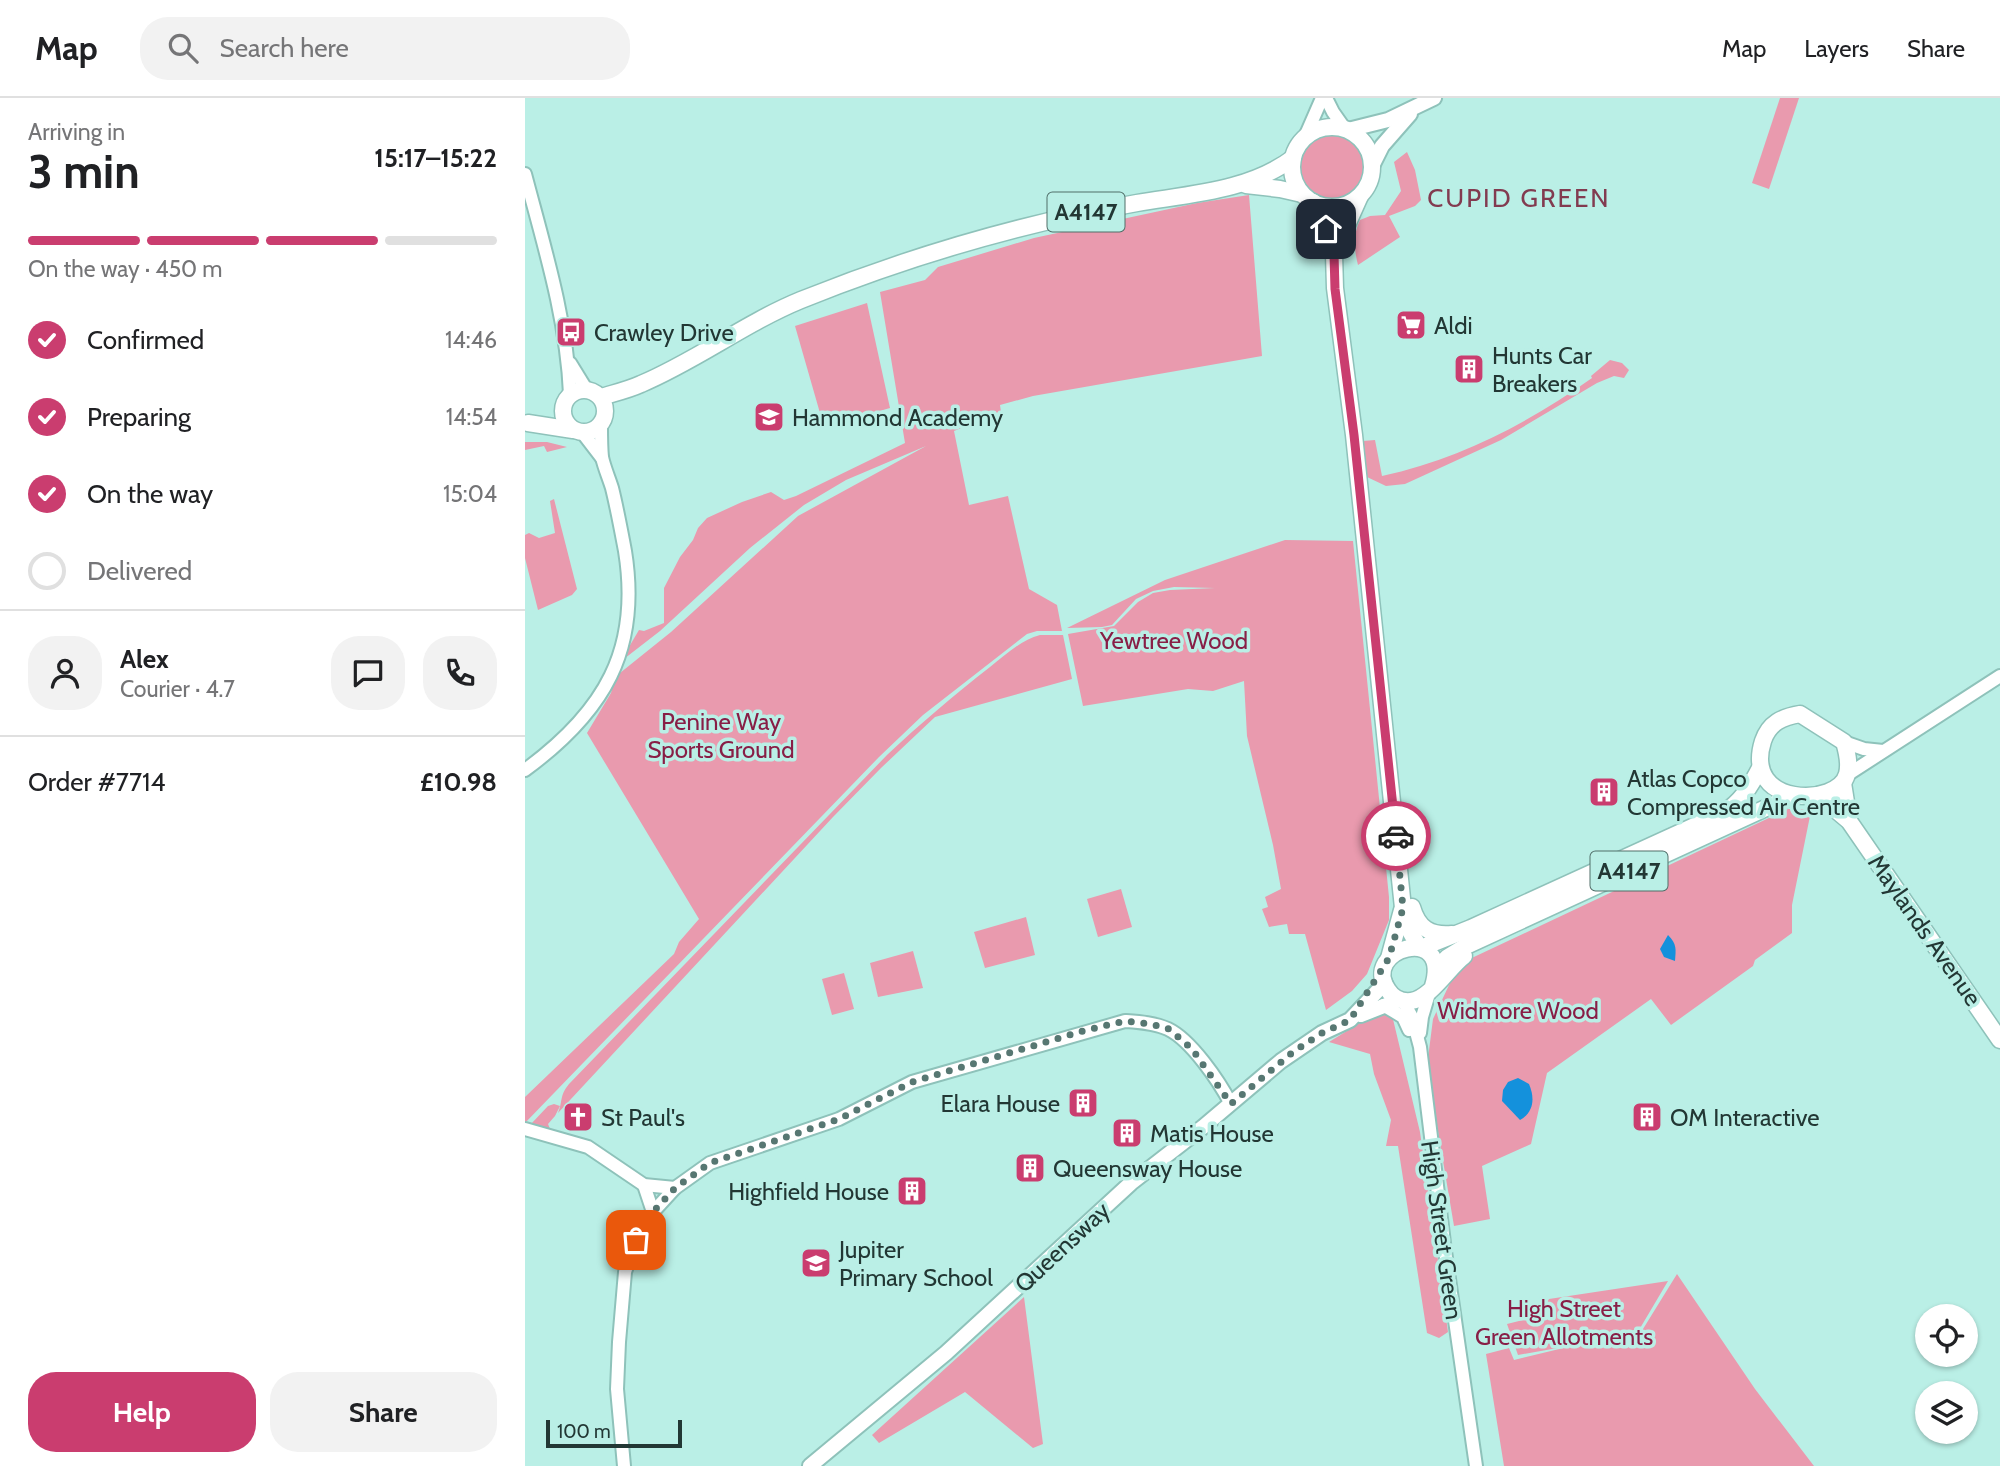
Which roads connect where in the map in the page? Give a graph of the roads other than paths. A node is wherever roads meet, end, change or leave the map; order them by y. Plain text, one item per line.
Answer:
1 (1324, 98) edge
2 (1434, 98) edge
3 (1413, 110) junction
4 (1347, 130) junction
5 (1305, 137) junction
6 (1293, 158) junction
7 (1372, 166) junction
8 (525, 174) edge
9 (1243, 184) junction
10 (1360, 196) junction
11 (1308, 198) junction
12 (1334, 254) junction
13 (641, 384) junction
14 (573, 397) junction
15 (601, 397) junction
16 (603, 420) junction
17 (527, 424) edge
18 (578, 431) junction
19 (602, 458) junction
20 (2000, 676) edge
21 (1844, 742) junction
22 (1883, 751) junction
23 (1760, 768) junction
24 (525, 769) edge
25 (1845, 779) junction
26 (1818, 795) junction
27 (1792, 796) junction
28 (1849, 821) junction
29 (1397, 843) junction
30 (1403, 908) junction
31 (1539, 913) junction
32 (1471, 928) junction
33 (1420, 948) junction
34 (1387, 960) junction
35 (1436, 969) junction
36 (1385, 983) junction
37 (1432, 988) junction
38 (1395, 1002) junction
39 (1350, 1020) junction
40 (2000, 1040) edge
41 (1420, 1047) junction
42 (1423, 1077) junction
43 (1231, 1104) junction
44 (525, 1129) edge
45 (644, 1185) junction
46 (675, 1188) junction
47 (653, 1212) junction
48 (624, 1466) edge
49 (810, 1466) edge
50 (1476, 1466) edge

1 - 4 street
1 - 5 street
2 - 3 main road
3 - 4 main road
3 - 7 main road
4 - 5 main road
4 - 7 main road
5 - 6 main road
6 - 9 main road, A4147
6 - 11 main road
7 - 10 main road
8 - 14 street
9 - 11 main road, A4147
9 - 13 main road, A4147
10 - 11 main road
10 - 12 main road, A4147
11 - 12 main road, A4147
12 - 29 main road, A4147
13 - 15 main road, A4147
13 - 16 main road, A4147
14 - 15 main road
14 - 17 main road
14 - 18 main road
15 - 16 main road
16 - 18 main road
16 - 19 street
17 - 18 main road
18 - 19 street
19 - 24 street
20 - 22 street
21 - 22 street
21 - 23 main road
21 - 25 main road
22 - 25 street
23 - 27 main road
23 - 32 main road, A4147
25 - 26 main road
25 - 28 main road, Maylands Avenue
26 - 27 main road
26 - 28 main road, Maylands Avenue
27 - 31 main road, A4147
28 - 40 main road, Maylands Avenue
29 - 30 main road, A4147
29 - 32 main road, A4147
30 - 33 main road
30 - 34 main road
31 - 35 main road, A4147
31 - 37 main road
32 - 33 main road, A4147
33 - 34 main road
33 - 35 main road
34 - 36 main road
34 - 39 main road, Queensway
35 - 37 main road
36 - 38 main road
36 - 39 main road, Queensway
37 - 38 main road
37 - 41 street, High Street Green
38 - 39 main road, Queensway
38 - 41 street, High Street Green
38 - 42 street, High Street Green
39 - 43 main road, Queensway
41 - 42 street, High Street Green
42 - 50 street, High Street Green
43 - 46 street
43 - 49 main road, Queensway
44 - 45 street
45 - 46 street
45 - 47 street
46 - 47 street
47 - 48 street

